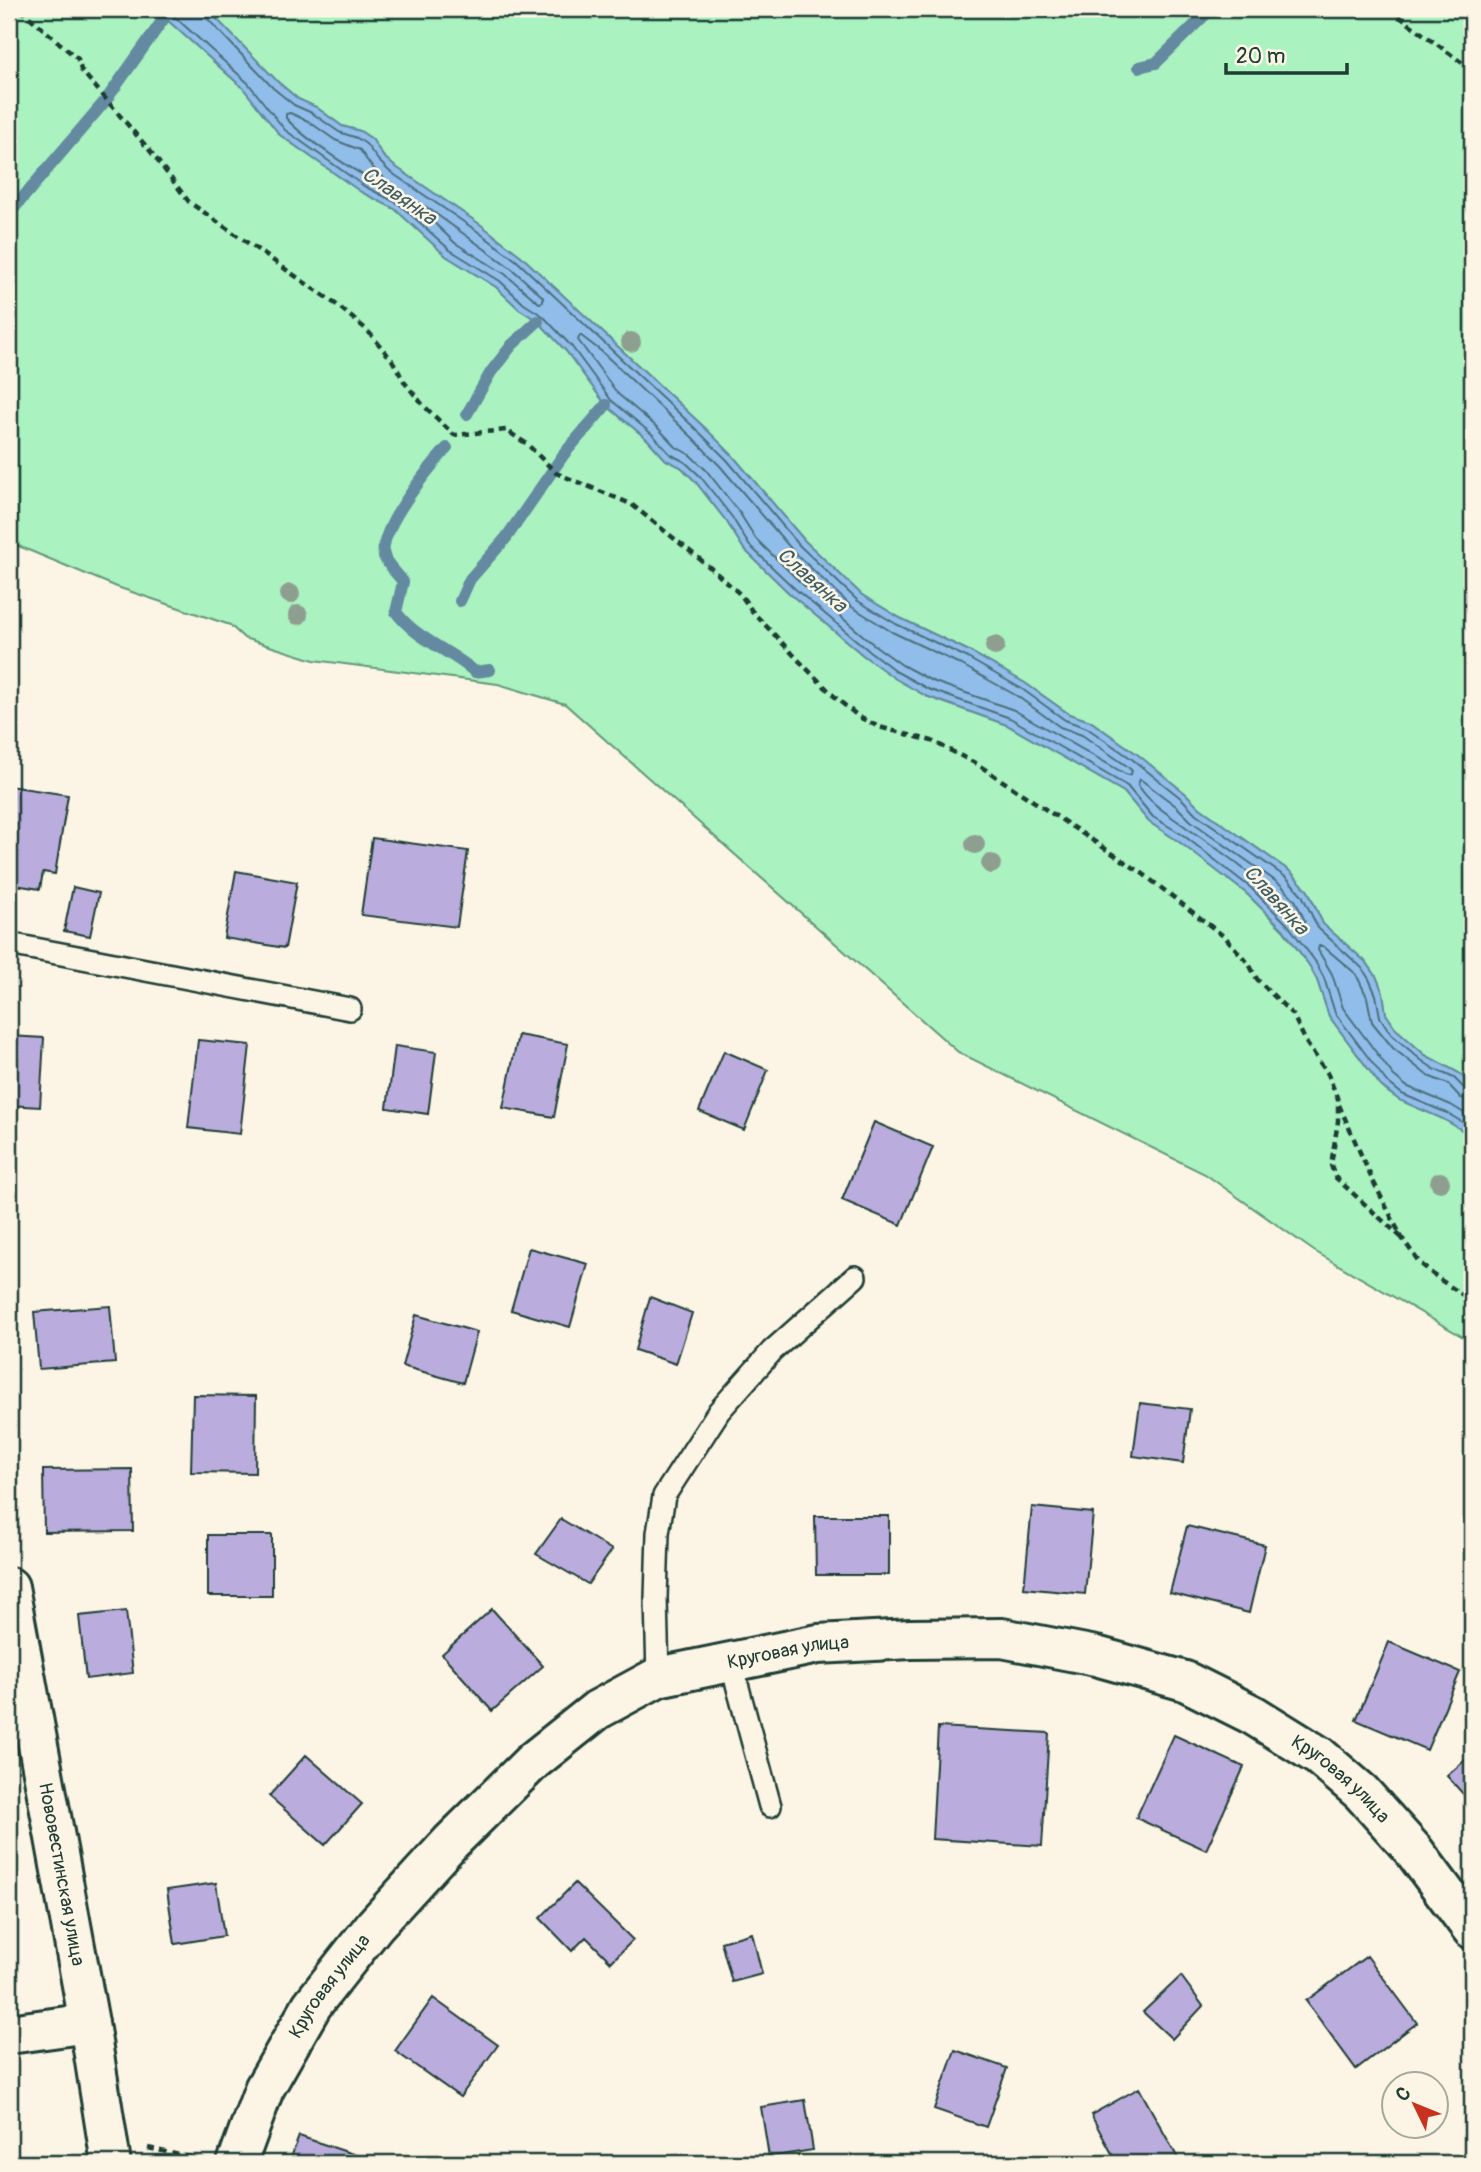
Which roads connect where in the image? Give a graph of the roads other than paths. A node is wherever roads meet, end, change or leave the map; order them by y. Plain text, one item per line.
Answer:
1 (9, 944) edge
2 (350, 1009) dead end
3 (855, 1277) dead end
4 (9, 1587) edge
5 (731, 1661) junction
6 (658, 1677) junction
7 (770, 1806) dead end
8 (1472, 1929) edge
9 (89, 2023) junction
10 (9, 2034) edge
11 (109, 2151) edge
12 (222, 2162) edge

1 - 2 lane
3 - 6 lane
4 - 9 street, Нововестинская улица
5 - 6 street, Круговая улица
5 - 7 lane
5 - 8 street, Круговая улица
6 - 12 street, Круговая улица
9 - 10 street
9 - 11 street, Нововестинская улица

